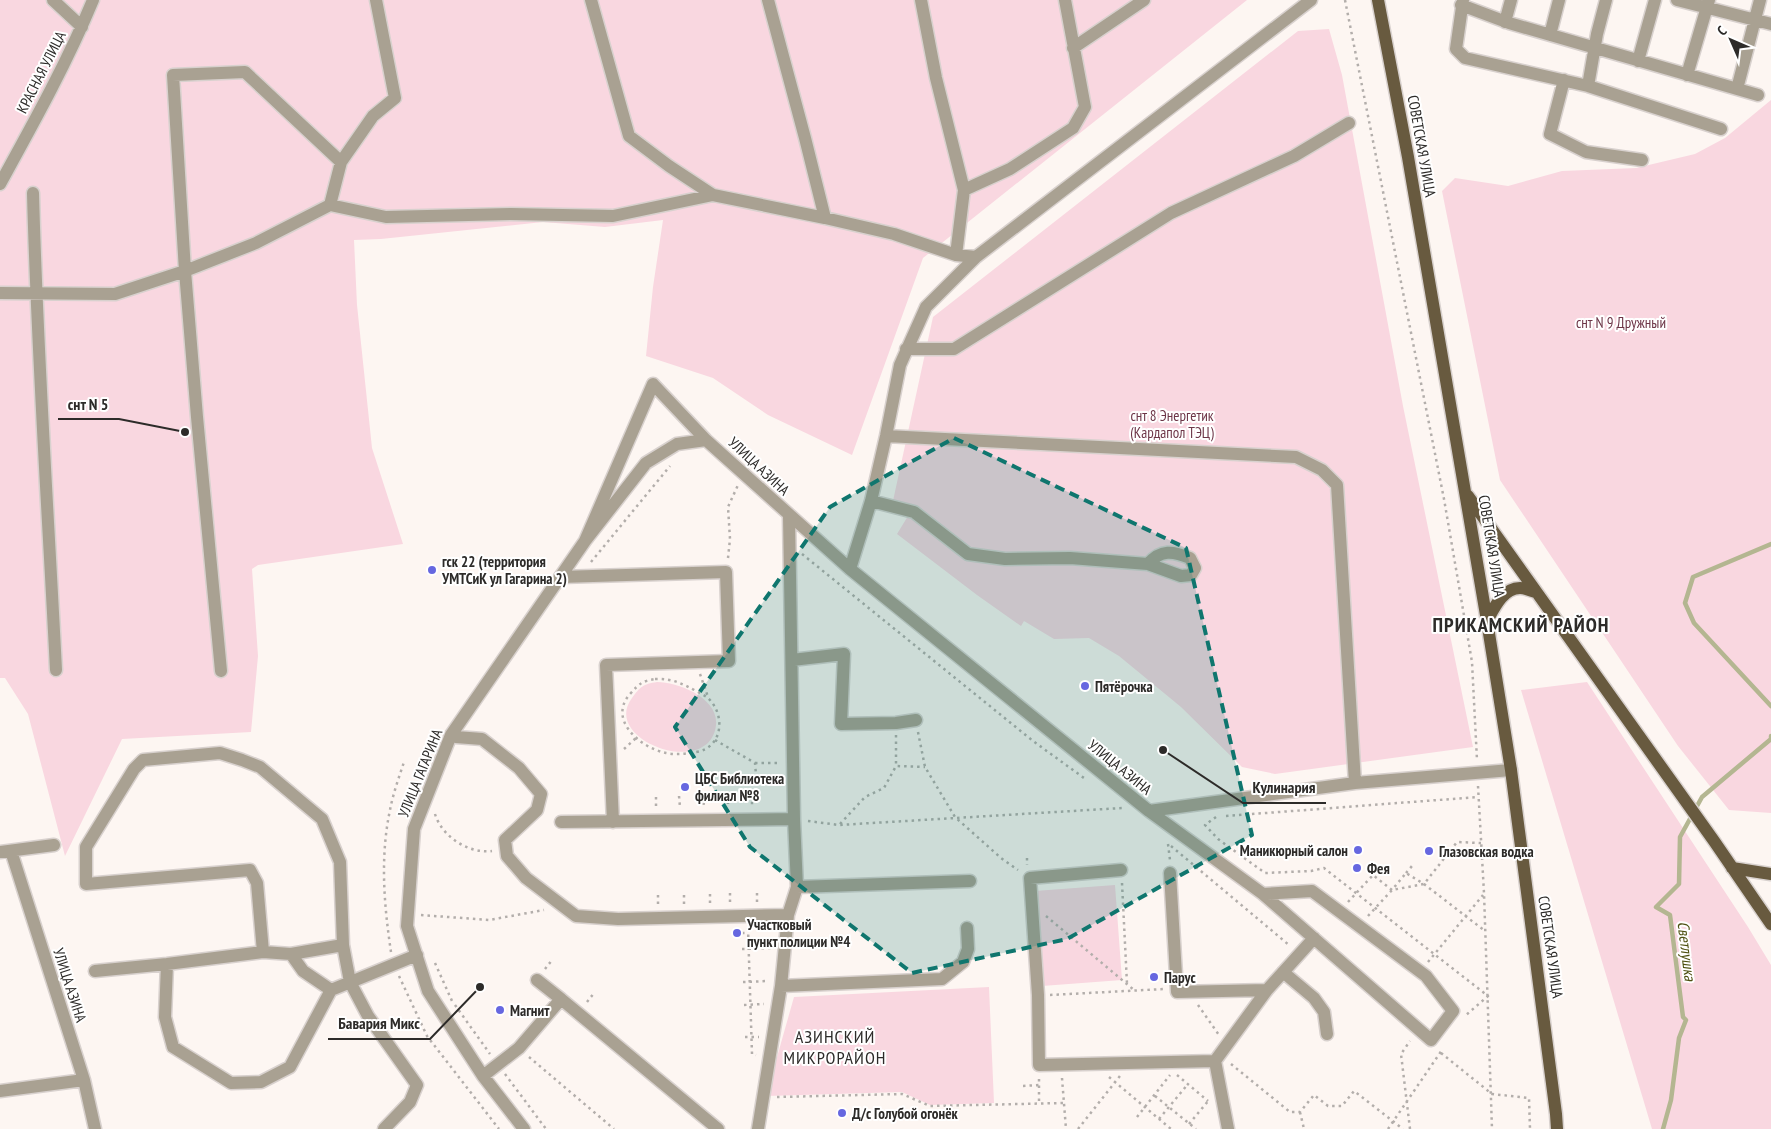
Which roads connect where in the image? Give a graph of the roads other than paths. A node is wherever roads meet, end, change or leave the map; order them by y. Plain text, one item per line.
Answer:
1 (54, 0) edge
2 (93, 0) edge
3 (376, 0) edge
4 (591, 0) edge
5 (768, 0) edge
6 (921, 0) edge
7 (1064, 0) edge
8 (1144, 0) edge
9 (1311, 0) edge
10 (1378, 0) edge
11 (1511, 0) edge
12 (1560, 0) edge
13 (1606, 0) edge
14 (1655, 0) edge
15 (1677, 0) edge
16 (1760, 0) edge
17 (1462, 3) edge
18 (1708, 4) edge
19 (1755, 20) junction
20 (1505, 22) junction
21 (1771, 24) edge
22 (82, 27) junction
23 (1550, 35) junction
24 (1074, 48) junction
25 (1594, 48) junction
26 (1638, 61) junction
27 (1687, 75) junction
28 (1564, 80) junction
29 (1588, 86) junction
30 (1737, 89) junction
31 (1758, 96) dead end
32 (1349, 123) dead end
33 (1721, 129) dead end
34 (1642, 160) dead end
35 (340, 162) junction
36 (0, 184) edge
37 (964, 190) junction
38 (33, 194) dead end
39 (713, 195) junction
40 (330, 204) junction
41 (825, 218) junction
42 (956, 255) junction
43 (976, 257) junction
44 (185, 271) junction
45 (0, 293) edge
46 (36, 293) junction
47 (906, 349) junction
48 (886, 436) junction
49 (706, 440) junction
50 (1467, 494) junction
51 (871, 501) junction
52 (789, 516) junction
53 (585, 541) junction
54 (1148, 564) dead end
55 (850, 569) junction
56 (560, 577) junction
57 (1536, 592) junction
58 (1487, 621) junction
59 (792, 660) junction
60 (56, 670) dead end
61 (221, 671) dead end
62 (916, 720) road end
63 (451, 735) junction
64 (1511, 770) junction
65 (1355, 783) junction
66 (1149, 812) junction
67 (794, 819) junction
68 (561, 822) dead end
69 (613, 822) junction
70 (54, 845) dead end
71 (6, 852) edge
72 (1732, 868) junction
73 (1121, 870) road end
74 (1170, 873) dead end
75 (1771, 874) edge
76 (970, 881) dead end
77 (797, 887) junction
78 (1263, 894) junction
79 (788, 915) junction
80 (1771, 924) edge
81 (967, 928) dead end
82 (1314, 938) junction
83 (343, 945) junction
84 (264, 952) junction
85 (291, 954) junction
86 (417, 955) junction
87 (167, 964) junction
88 (95, 971) dead end
89 (1283, 972) junction
90 (537, 980) dead end
91 (350, 982) junction
92 (781, 983) junction
93 (331, 990) junction
94 (1266, 990) junction
95 (561, 999) junction
96 (1326, 1034) dead end
97 (1220, 1055) junction
98 (483, 1076) junction
99 (84, 1080) junction
100 (0, 1091) edge
101 (95, 1129) edge
102 (384, 1129) edge
103 (524, 1129) edge
104 (718, 1129) edge
105 (758, 1129) edge
106 (1228, 1129) edge
107 (1557, 1129) edge

1 - 22 street
2 - 22 street, КРАСНАЯ УЛИЦА
3 - 35 street
4 - 39 street
5 - 41 street
6 - 37 street
7 - 24 street
8 - 24 street
9 - 43 street
10 - 50 main road, СОВЕТСКАЯ УЛИЦА
11 - 20 street
12 - 23 street
13 - 25 street
14 - 26 street
15 - 18 street
16 - 19 street
17 - 20 street
17 - 28 street
18 - 19 street
18 - 27 street
19 - 21 street
19 - 30 street
20 - 23 street
22 - 36 street, КРАСНАЯ УЛИЦА
23 - 25 street
24 - 37 street
25 - 26 street
25 - 29 street
26 - 27 street
27 - 30 street
28 - 29 street
28 - 34 street
29 - 33 street
30 - 31 street
32 - 47 street
35 - 40 street
35 - 44 street
37 - 42 street
38 - 46 street
39 - 40 street
39 - 41 street
40 - 44 street
41 - 42 street
42 - 43 street
43 - 47 street
44 - 46 street
44 - 61 street
45 - 46 street
46 - 60 street
47 - 48 street
48 - 51 street
48 - 65 street
49 - 52 street, УЛИЦА АЗИНА
49 - 53 street, УЛИЦА ГАГАРИНА
49 - 53 street, УЛИЦА АЗИНА
50 - 57 main road
50 - 58 main road, СОВЕТСКАЯ УЛИЦА
51 - 54 street
51 - 55 street
52 - 55 street, УЛИЦА АЗИНА
52 - 59 street, УЛИЦА АЗИНА
53 - 56 street, УЛИЦА ГАГАРИНА
55 - 66 street, УЛИЦА АЗИНА
56 - 63 street, УЛИЦА ГАГАРИНА
56 - 69 street
57 - 58 main road
57 - 72 main road
58 - 64 main road, СОВЕТСКАЯ УЛИЦА
59 - 62 street
59 - 67 street, УЛИЦА АЗИНА
63 - 79 street
63 - 86 street, УЛИЦА ГАГАРИНА
64 - 65 street, УЛИЦА АЗИНА
64 - 107 main road, СОВЕТСКАЯ УЛИЦА
65 - 66 street, УЛИЦА АЗИНА
66 - 78 street
67 - 69 street
67 - 77 street, УЛИЦА АЗИНА
68 - 69 street
70 - 71 street, УЛИЦА АЗИНА
71 - 99 street, УЛИЦА АЗИНА
72 - 75 main road
72 - 80 main road
73 - 97 street
74 - 94 street
76 - 77 street
77 - 79 street
78 - 82 street
78 - 82 street
79 - 92 street
81 - 92 street
82 - 89 street
83 - 84 street
83 - 85 street
83 - 91 street
84 - 85 street
84 - 87 street
85 - 93 street
86 - 91 street
86 - 98 street, УЛИЦА ГАГАРИНА
87 - 88 street
87 - 93 street
89 - 94 street
89 - 96 street
90 - 95 street
91 - 93 street
91 - 102 street
92 - 105 street
94 - 97 street
95 - 98 street
95 - 104 street
97 - 106 street
98 - 103 street, УЛИЦА ГАГАРИНА
99 - 100 street
99 - 101 street, УЛИЦА АЗИНА

